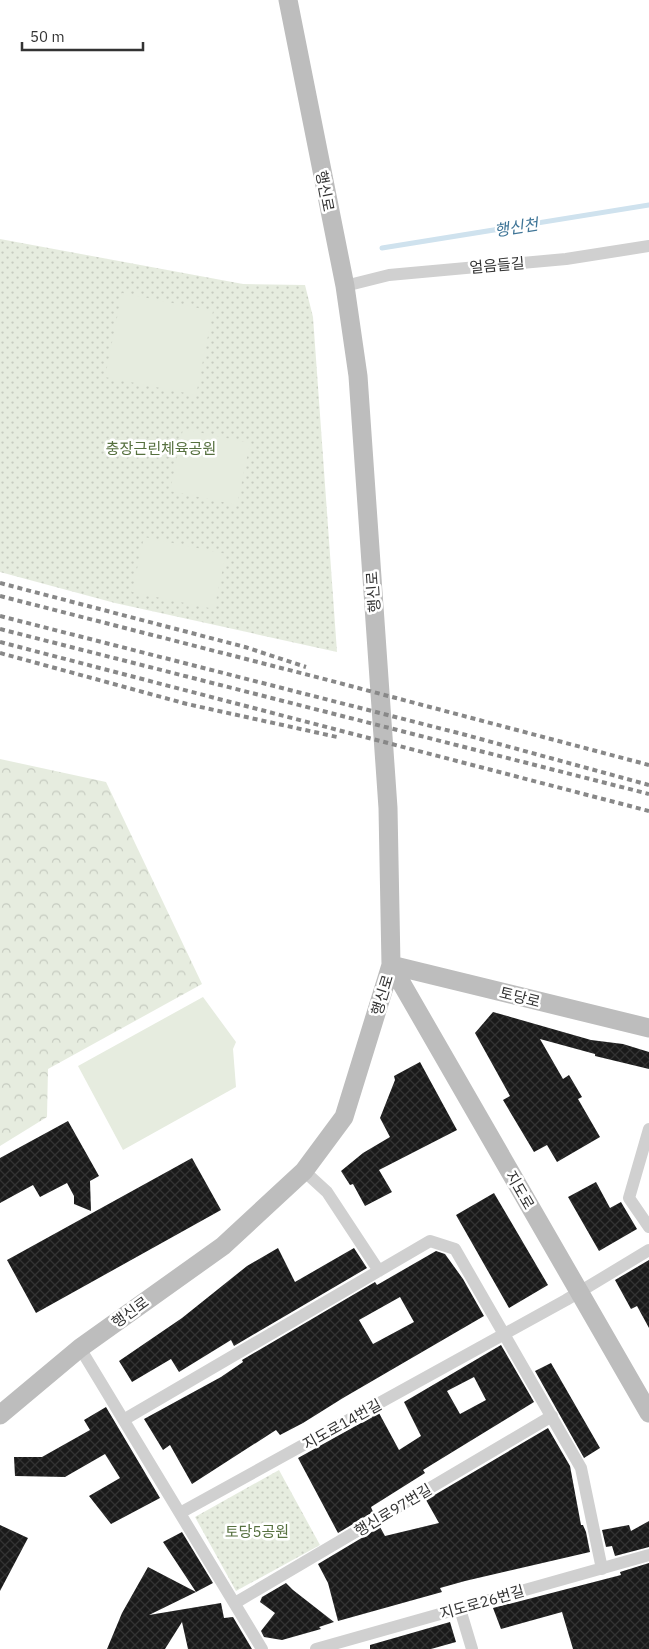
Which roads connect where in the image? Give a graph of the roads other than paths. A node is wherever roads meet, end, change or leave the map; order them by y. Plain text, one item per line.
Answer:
1 (288, 0) edge
2 (649, 246) edge
3 (345, 286) junction
4 (391, 965) junction
5 (649, 1028) edge
6 (649, 1129) edge
7 (304, 1171) junction
8 (649, 1227) edge
9 (649, 1250) edge
10 (379, 1271) junction
11 (579, 1293) junction
12 (504, 1334) junction
13 (80, 1348) junction
14 (649, 1413) edge
15 (0, 1414) edge
16 (552, 1416) junction
17 (125, 1419) junction
18 (180, 1513) junction
19 (649, 1555) edge
20 (602, 1569) junction
21 (235, 1604) junction
22 (460, 1609) junction
23 (262, 1649) edge
24 (316, 1649) edge
25 (472, 1649) edge

1 - 3 main road, 행신로
2 - 3 street, 얼음들길
3 - 4 main road, 행신로
4 - 5 main road, 토당로
4 - 7 main road, 행신로
4 - 11 main road, 지도로
6 - 8 street
7 - 10 street
7 - 13 main road, 행신로
9 - 11 street, 지도로14번길
10 - 12 street
10 - 17 street
11 - 12 street, 지도로14번길
11 - 14 main road, 지도로
12 - 16 street
12 - 18 street, 지도로14번길
13 - 15 main road, 행신로
13 - 17 street
16 - 20 street
16 - 21 street, 행신로97번길
17 - 18 street
18 - 21 street
19 - 20 street, 지도로26번길
20 - 22 street, 지도로26번길
21 - 23 street
22 - 24 street, 지도로26번길
22 - 25 street

